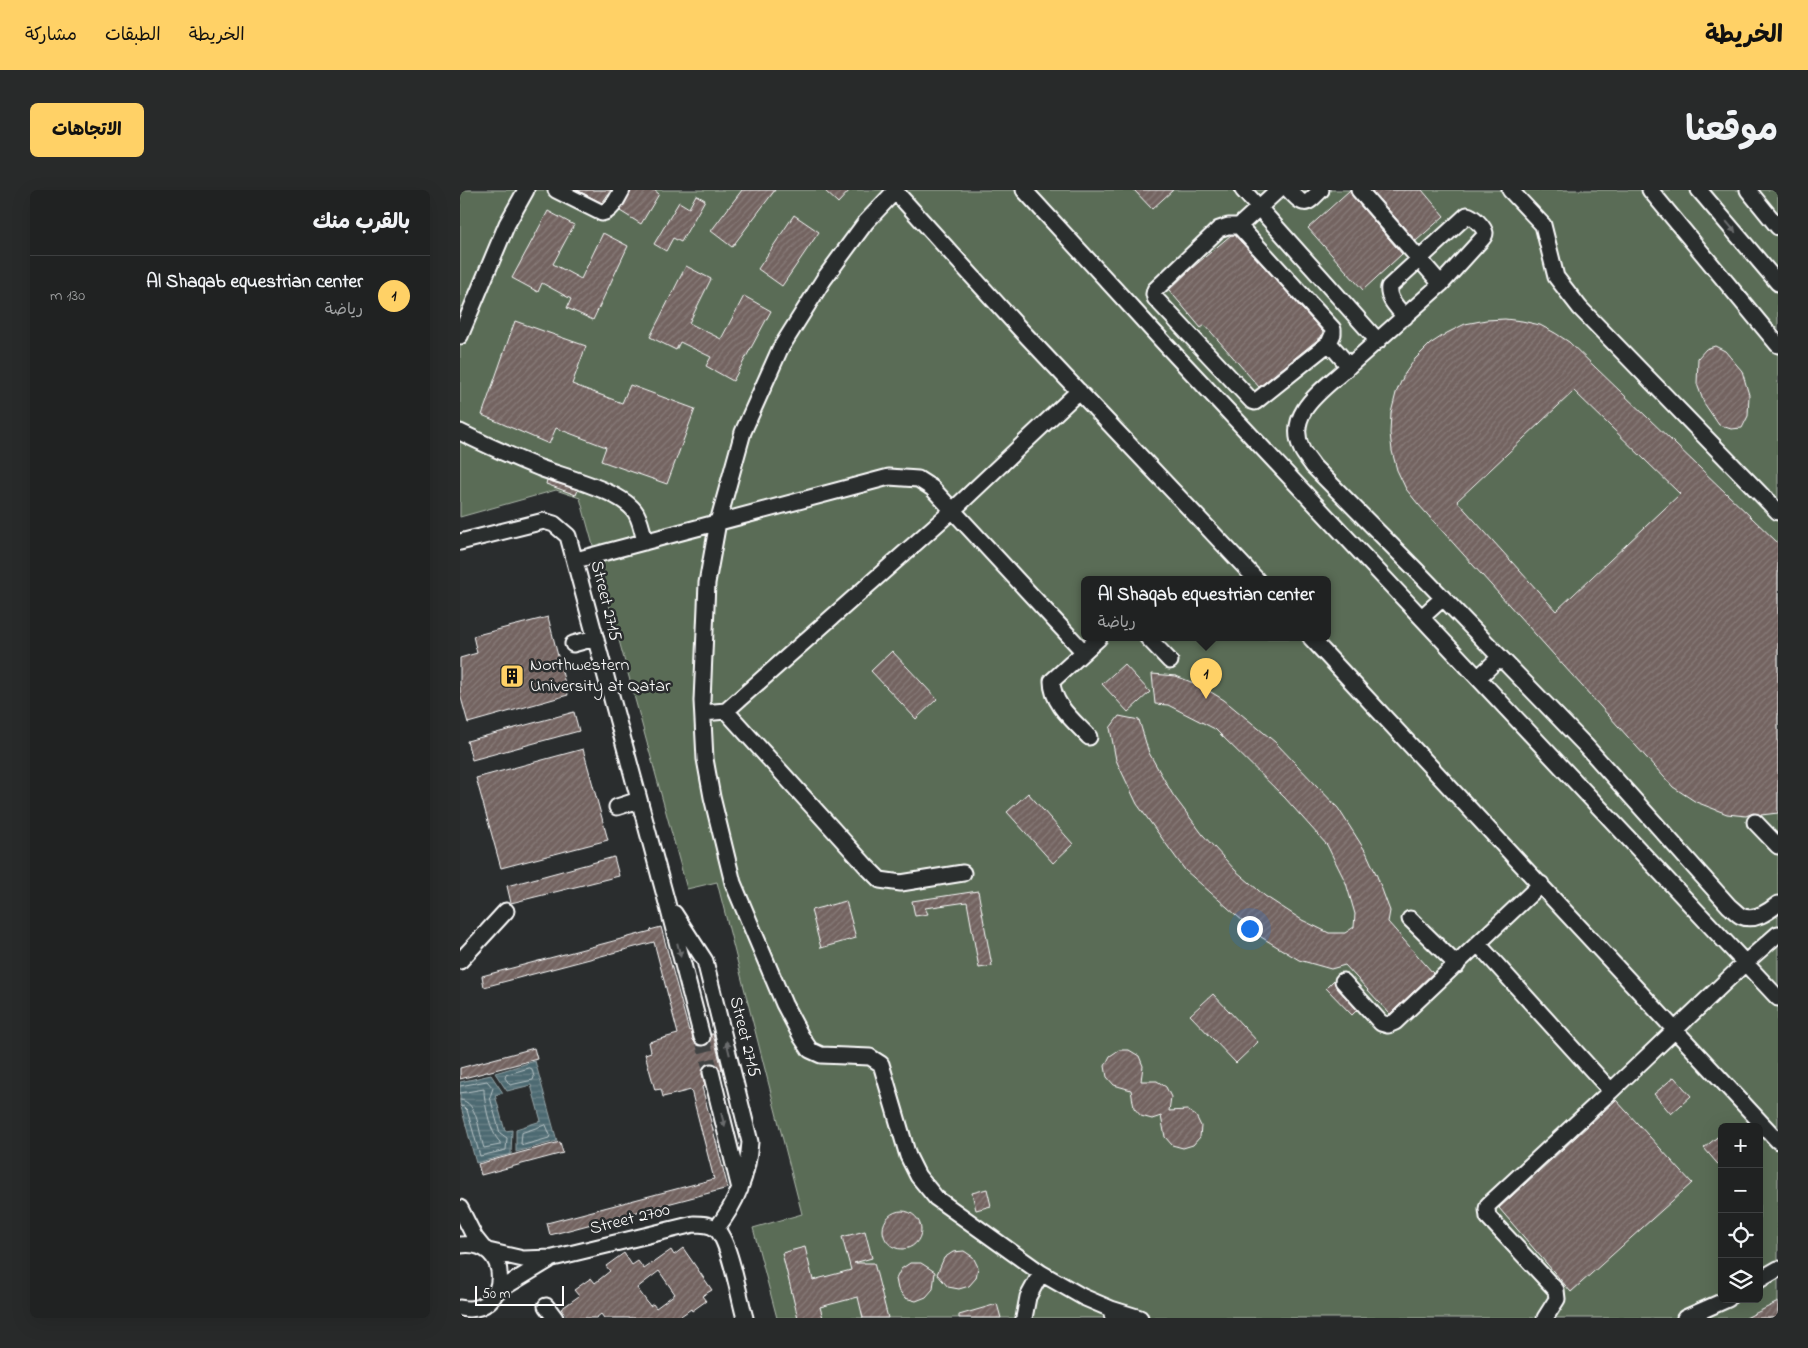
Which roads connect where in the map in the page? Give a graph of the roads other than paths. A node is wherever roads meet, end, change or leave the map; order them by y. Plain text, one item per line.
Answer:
1 (526, 190) edge
2 (556, 190) edge
3 (622, 190) edge
4 (1024, 190) edge
5 (1243, 190) edge
6 (1278, 190) edge
7 (1290, 190) edge
8 (1321, 190) edge
9 (1359, 190) edge
10 (1510, 190) edge
11 (1650, 190) edge
12 (1748, 190) edge
13 (895, 191) edge
14 (1704, 192) edge
15 (1259, 208) junction
16 (1239, 226) junction
17 (1778, 227) edge
18 (1419, 259) junction
19 (1778, 283) edge
20 (1441, 284) junction
21 (1404, 317) junction
22 (460, 336) edge
23 (1378, 341) junction
24 (1329, 343) junction
25 (1778, 345) edge
26 (1349, 366) junction
27 (1079, 392) junction
28 (460, 432) edge
29 (953, 510) junction
30 (1778, 512) edge
31 (1364, 516) junction
32 (718, 522) junction
33 (1345, 535) junction
34 (460, 542) edge
35 (645, 542) junction
36 (576, 560) junction
37 (1252, 576) edge
38 (1443, 598) junction
39 (1422, 617) junction
40 (595, 638) junction
41 (1095, 641) edge
42 (1151, 641) edge
43 (1313, 641) edge
44 (573, 644) dead end
45 (1083, 651) junction
46 (1500, 657) junction
47 (1170, 661) dead end
48 (1478, 678) junction
49 (726, 711) junction
50 (703, 714) junction
51 (1089, 737) dead end
52 (639, 800) junction
53 (616, 807) dead end
54 (1755, 822) dead end
55 (1778, 846) edge
56 (963, 873) dead end
57 (1541, 884) junction
58 (667, 903) junction
59 (1778, 904) edge
60 (506, 911) dead end
61 (1410, 919) dead end
62 (1778, 934) edge
63 (1478, 944) junction
64 (460, 961) edge
65 (1745, 963) junction
66 (1456, 965) junction
67 (1343, 981) dead end
68 (1778, 998) edge
69 (720, 1018) junction
70 (1676, 1030) junction
71 (735, 1077) junction
72 (1611, 1091) junction
73 (1778, 1141) edge
74 (740, 1190) junction
75 (460, 1208) edge
76 (716, 1229) junction
77 (460, 1245) edge
78 (486, 1250) junction
79 (552, 1258) junction
80 (1778, 1269) edge
81 (1041, 1273) junction
82 (1763, 1278) edge
83 (496, 1292) junction
84 (1719, 1303) edge
85 (546, 1306) dead end
86 (462, 1309) edge
87 (1112, 1314) edge
88 (743, 1317) edge
89 (555, 1318) edge
90 (1024, 1318) edge
91 (1140, 1318) edge
92 (1545, 1318) edge
93 (1685, 1318) edge

1 - 22 street
2 - 3 street
4 - 33 street
5 - 15 street
6 - 15 street
7 - 8 street
9 - 18 street
10 - 30 street
11 - 25 street
12 - 17 street
13 - 27 street
13 - 32 street
14 -> 19 street
15 - 16 street
15 - 23 street
16 - 24 street
16 - 24 street
18 - 20 street
18 - 20 street
18 - 21 street
20 - 21 street
21 - 23 street
23 - 26 street
24 - 26 street
26 - 31 street
27 - 29 street
27 - 37 street
28 - 35 street
29 - 32 street
29 - 45 street
29 - 49 street
31 - 33 street
31 - 38 street
32 - 35 street
32 - 50 street
33 - 39 street
34 - 36 street, Street 2715
35 - 36 street
36 - 40 street, Street 2715
38 - 39 street
38 - 46 street
39 - 48 street
40 - 44 street
40 - 52 street, Street 2715
41 - 45 street
42 - 47 street
43 - 57 street
45 - 51 street
46 - 48 street
46 - 59 street
48 - 65 street
49 - 50 street
49 - 56 street
50 - 81 street
52 - 53 street
52 - 58 street, Street 2715
54 - 55 street
57 - 63 street
57 - 70 street
58 - 69 street, Street 2715
58 -> 69 street, Street 2715
60 - 64 street
61 - 66 street
62 - 65 street
63 - 66 street
63 - 72 street
65 - 68 street
65 - 70 street
66 - 67 street
71 -> 69 street, Street 2715
70 - 72 street
70 - 73 street
71 - 74 street, Street 2715
71 -> 74 street
72 - 92 street
74 - 76 street, Street 2715
75 - 78 street
76 - 79 street, Street 2700
76 - 88 street
77 - 78 street, Street 2700
78 - 79 street, Street 2700
78 - 83 street
79 - 83 street, Street 2700
80 - 82 street
81 - 87 street
81 - 90 street
83 - 86 street, Street 2700
84 - 93 street
85 - 89 street
87 - 91 street

